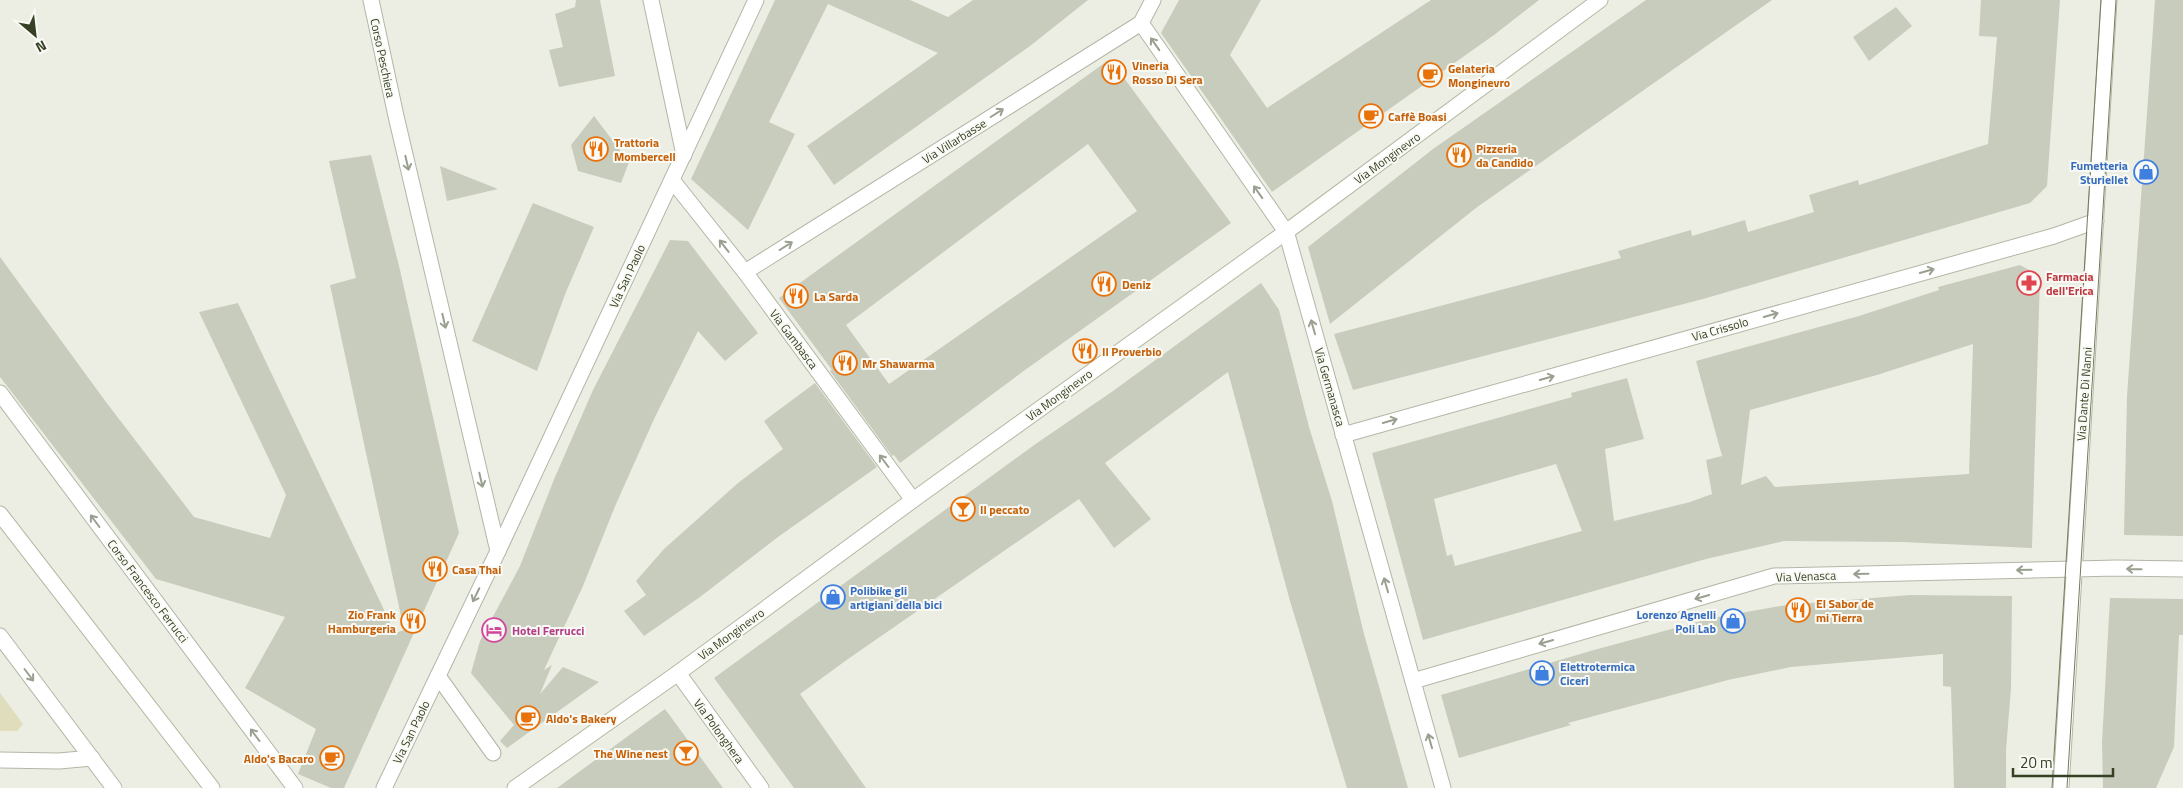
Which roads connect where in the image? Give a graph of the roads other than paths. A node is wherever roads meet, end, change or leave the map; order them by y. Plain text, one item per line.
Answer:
1 (371, 0) edge
2 (651, 0) edge
3 (756, 0) edge
4 (1153, 0) edge
5 (1600, 0) edge
6 (2109, 0) edge
7 (1140, 23) junction
8 (684, 155) junction
9 (672, 180) junction
10 (2096, 221) junction
11 (1286, 232) junction
12 (745, 272) junction
13 (0, 393) edge
14 (1343, 435) junction
15 (914, 500) junction
16 (0, 514) edge
17 (498, 551) junction
18 (2183, 569) edge
19 (2072, 571) junction
20 (0, 636) edge
21 (678, 673) junction
22 (438, 676) junction
23 (1413, 682) junction
24 (493, 753) dead end
25 (92, 758) junction
26 (0, 760) edge
27 (114, 788) edge
28 (212, 788) edge
29 (295, 788) edge
30 (384, 788) edge
31 (516, 788) edge
32 (761, 788) edge
33 (1443, 788) edge
34 (2060, 788) edge

1 -> 17 street, Corso Peschiera
2 - 8 street
3 - 8 street, Via San Paolo
4 - 7 street, Via Villarbasse
5 - 11 street, Via Monginevro
6 - 10 street, Via Dante Di Nanni
11 -> 7 street, Via Germanasca
12 -> 7 street, Via Villarbasse
8 - 9 street, Via San Paolo
12 -> 9 street, Via Gambasca
9 - 17 street, Via San Paolo
14 -> 10 street, Via Crissolo
10 - 19 street, Via Dante Di Nanni
14 -> 11 street, Via Germanasca
11 - 15 street, Via Monginevro
15 -> 12 street, Via Gambasca
29 -> 13 street, Corso Francesco Ferrucci
23 -> 14 street, Via Germanasca
15 - 21 street, Via Monginevro
16 - 28 street
17 -> 22 street, Via San Paolo
18 -> 19 street, Via Venasca
19 -> 23 street, Via Venasca
19 - 34 street, Via Dante Di Nanni
20 -> 25 street
21 - 31 street, Via Monginevro
21 - 32 street, Via Polonghera
22 - 24 street
22 - 30 street, Via San Paolo
33 -> 23 street, Via Germanasca
25 - 26 street
25 - 27 street

